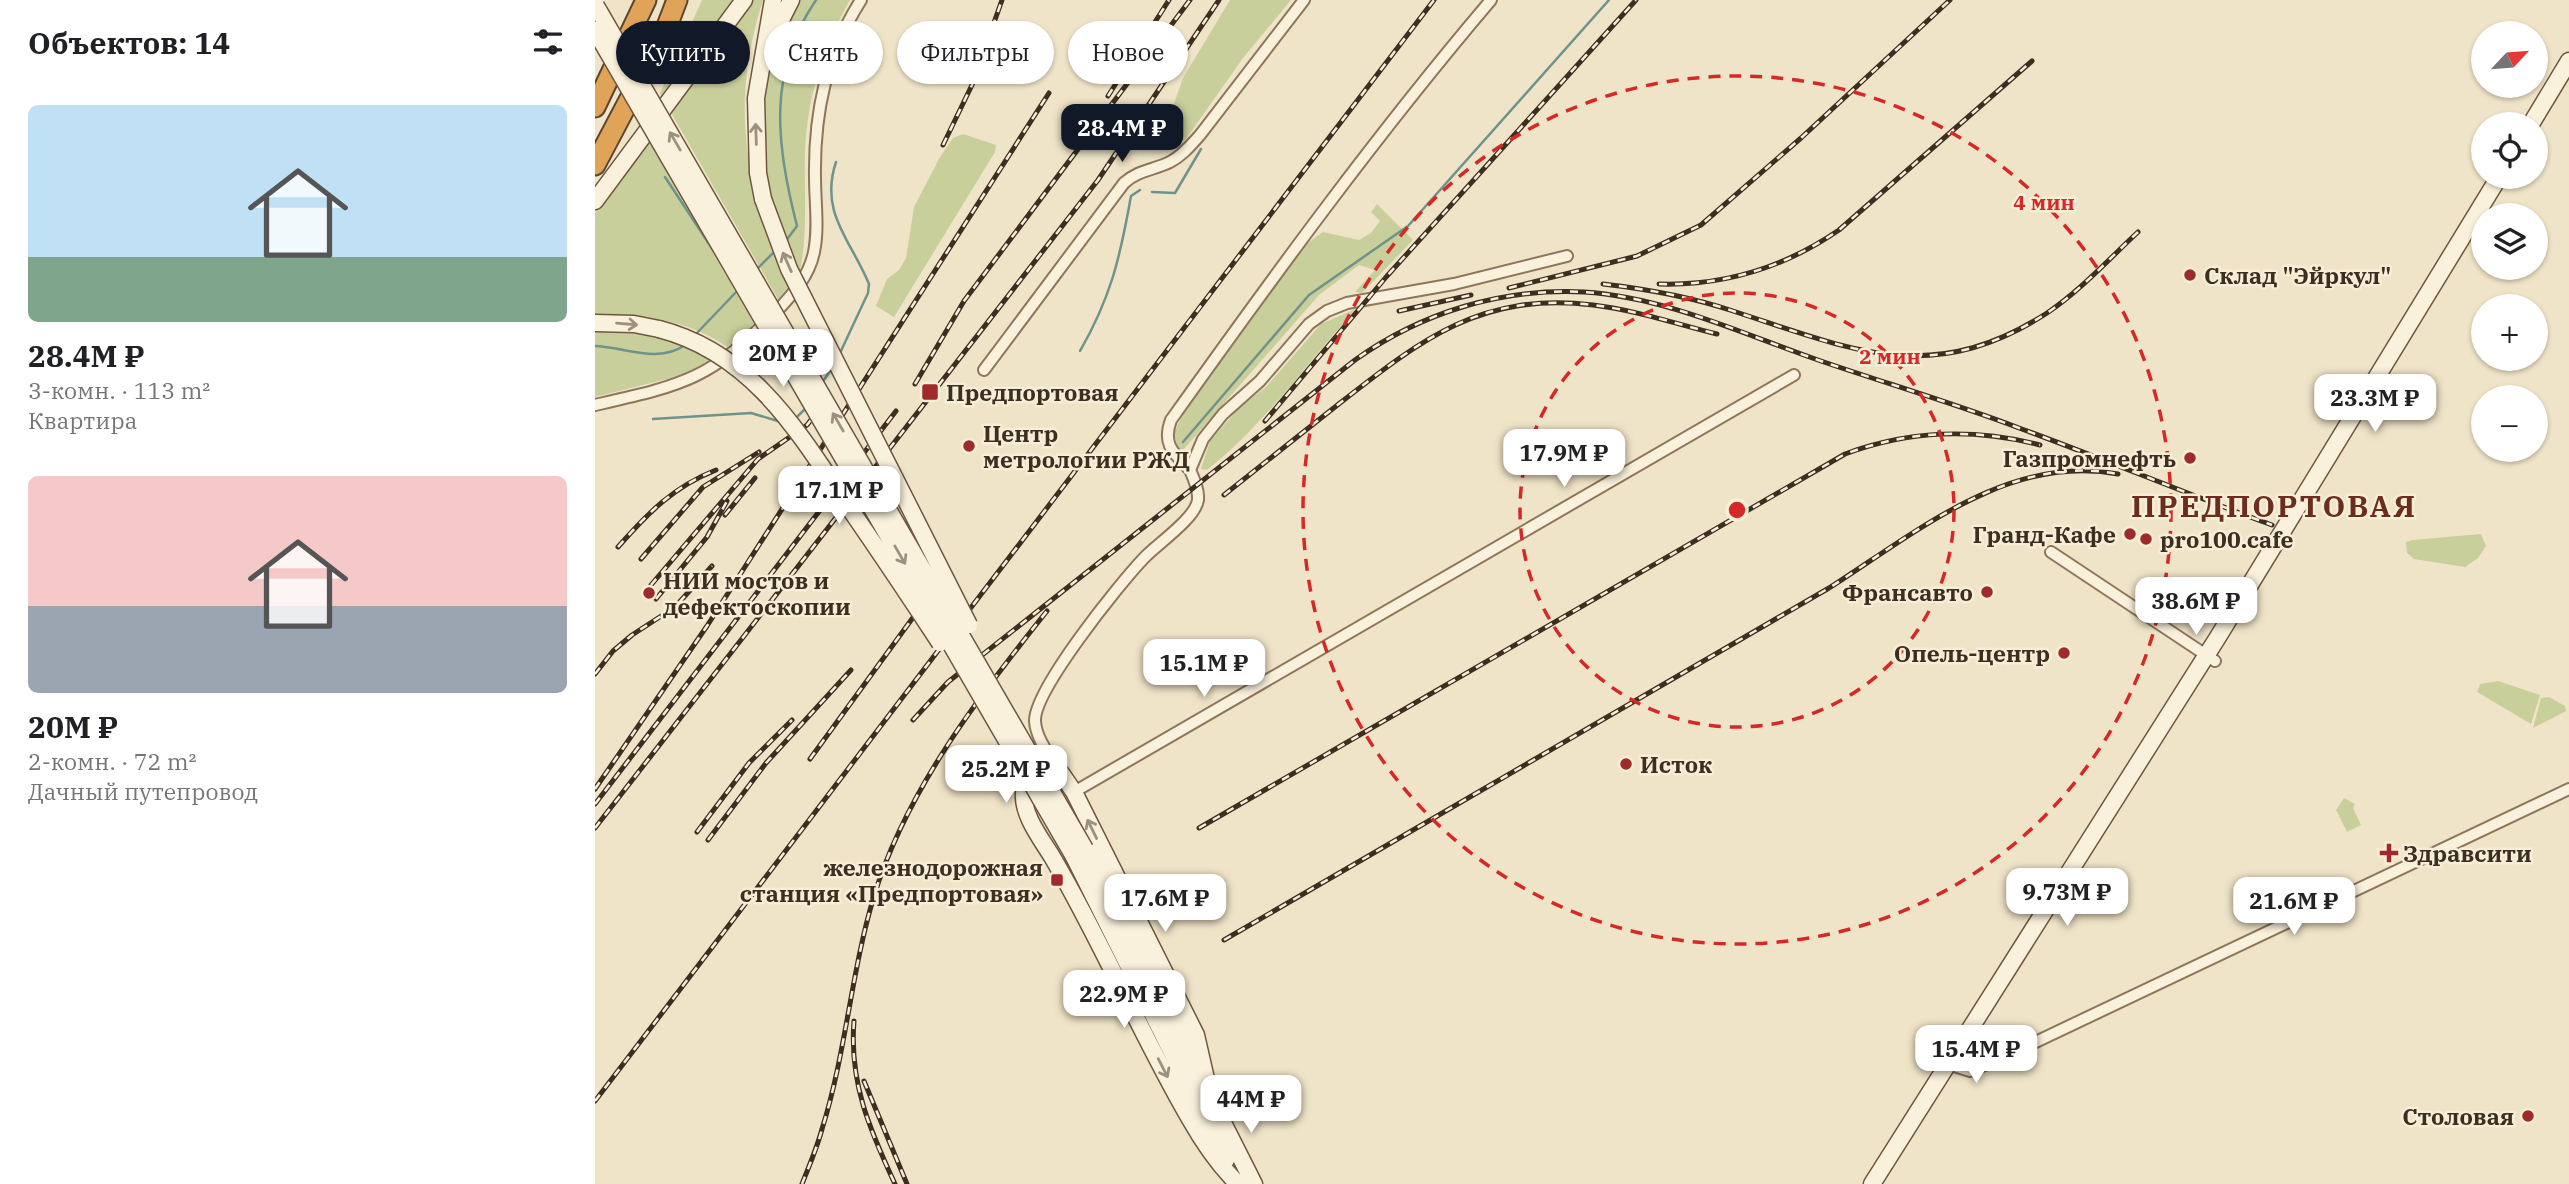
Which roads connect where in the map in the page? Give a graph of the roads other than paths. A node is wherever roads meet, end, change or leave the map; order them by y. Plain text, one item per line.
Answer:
1 (646, 0) edge
2 (677, 0) edge
3 (744, 0) edge
4 (773, 0) edge
5 (791, 0) edge
6 (861, 0) edge
7 (1304, 0) edge
8 (1491, 0) edge
9 (595, 4) edge
10 (595, 30) edge
11 (2569, 61) edge
12 (759, 69) junction
13 (2569, 80) edge
14 (595, 107) edge
15 (2538, 112) edge
16 (2548, 114) edge
17 (595, 165) edge
18 (2492, 189) edge
19 (595, 201) edge
20 (2471, 239) edge
21 (1567, 256) dead end
22 (595, 323) edge
23 (984, 370) dead end
24 (1794, 375) dead end
25 (595, 405) edge
26 (1189, 470) junction
27 (2051, 552) dead end
28 (2211, 658) junction
29 (1002, 730) junction
30 (1021, 735) junction
31 (1061, 773) junction
32 (2569, 789) edge
33 (1074, 792) junction
34 (1086, 866) junction
35 (1952, 1066) junction
36 (1209, 1092) junction
37 (1237, 1183) edge
38 (1254, 1184) edge
39 (1872, 1184) edge
40 (1883, 1184) edge

1 - 14 highway
2 - 17 highway
3 - 19 main road
4 - 12 main road
5 - 12 main road
6 - 25 street
7 - 23 street
8 - 26 street
30 -> 9 main road, bridge
10 -> 29 main road, bridge
11 - 15 main road
30 -> 12 main road, bridge
13 - 16 main road
18 - 28 main road
20 - 28 main road
21 - 26 street
22 -> 29 main road, bridge
24 - 33 street
26 - 31 street
27 - 28 street
28 - 35 main road
29 - 34 main road, bridge
30 - 34 main road, bridge
31 - 33 main road
31 -> 37 main road
32 - 35 street
36 -> 33 main road
34 - 36 main road
34 - 37 main road
35 - 39 main road
35 - 40 main road
36 - 38 main road

